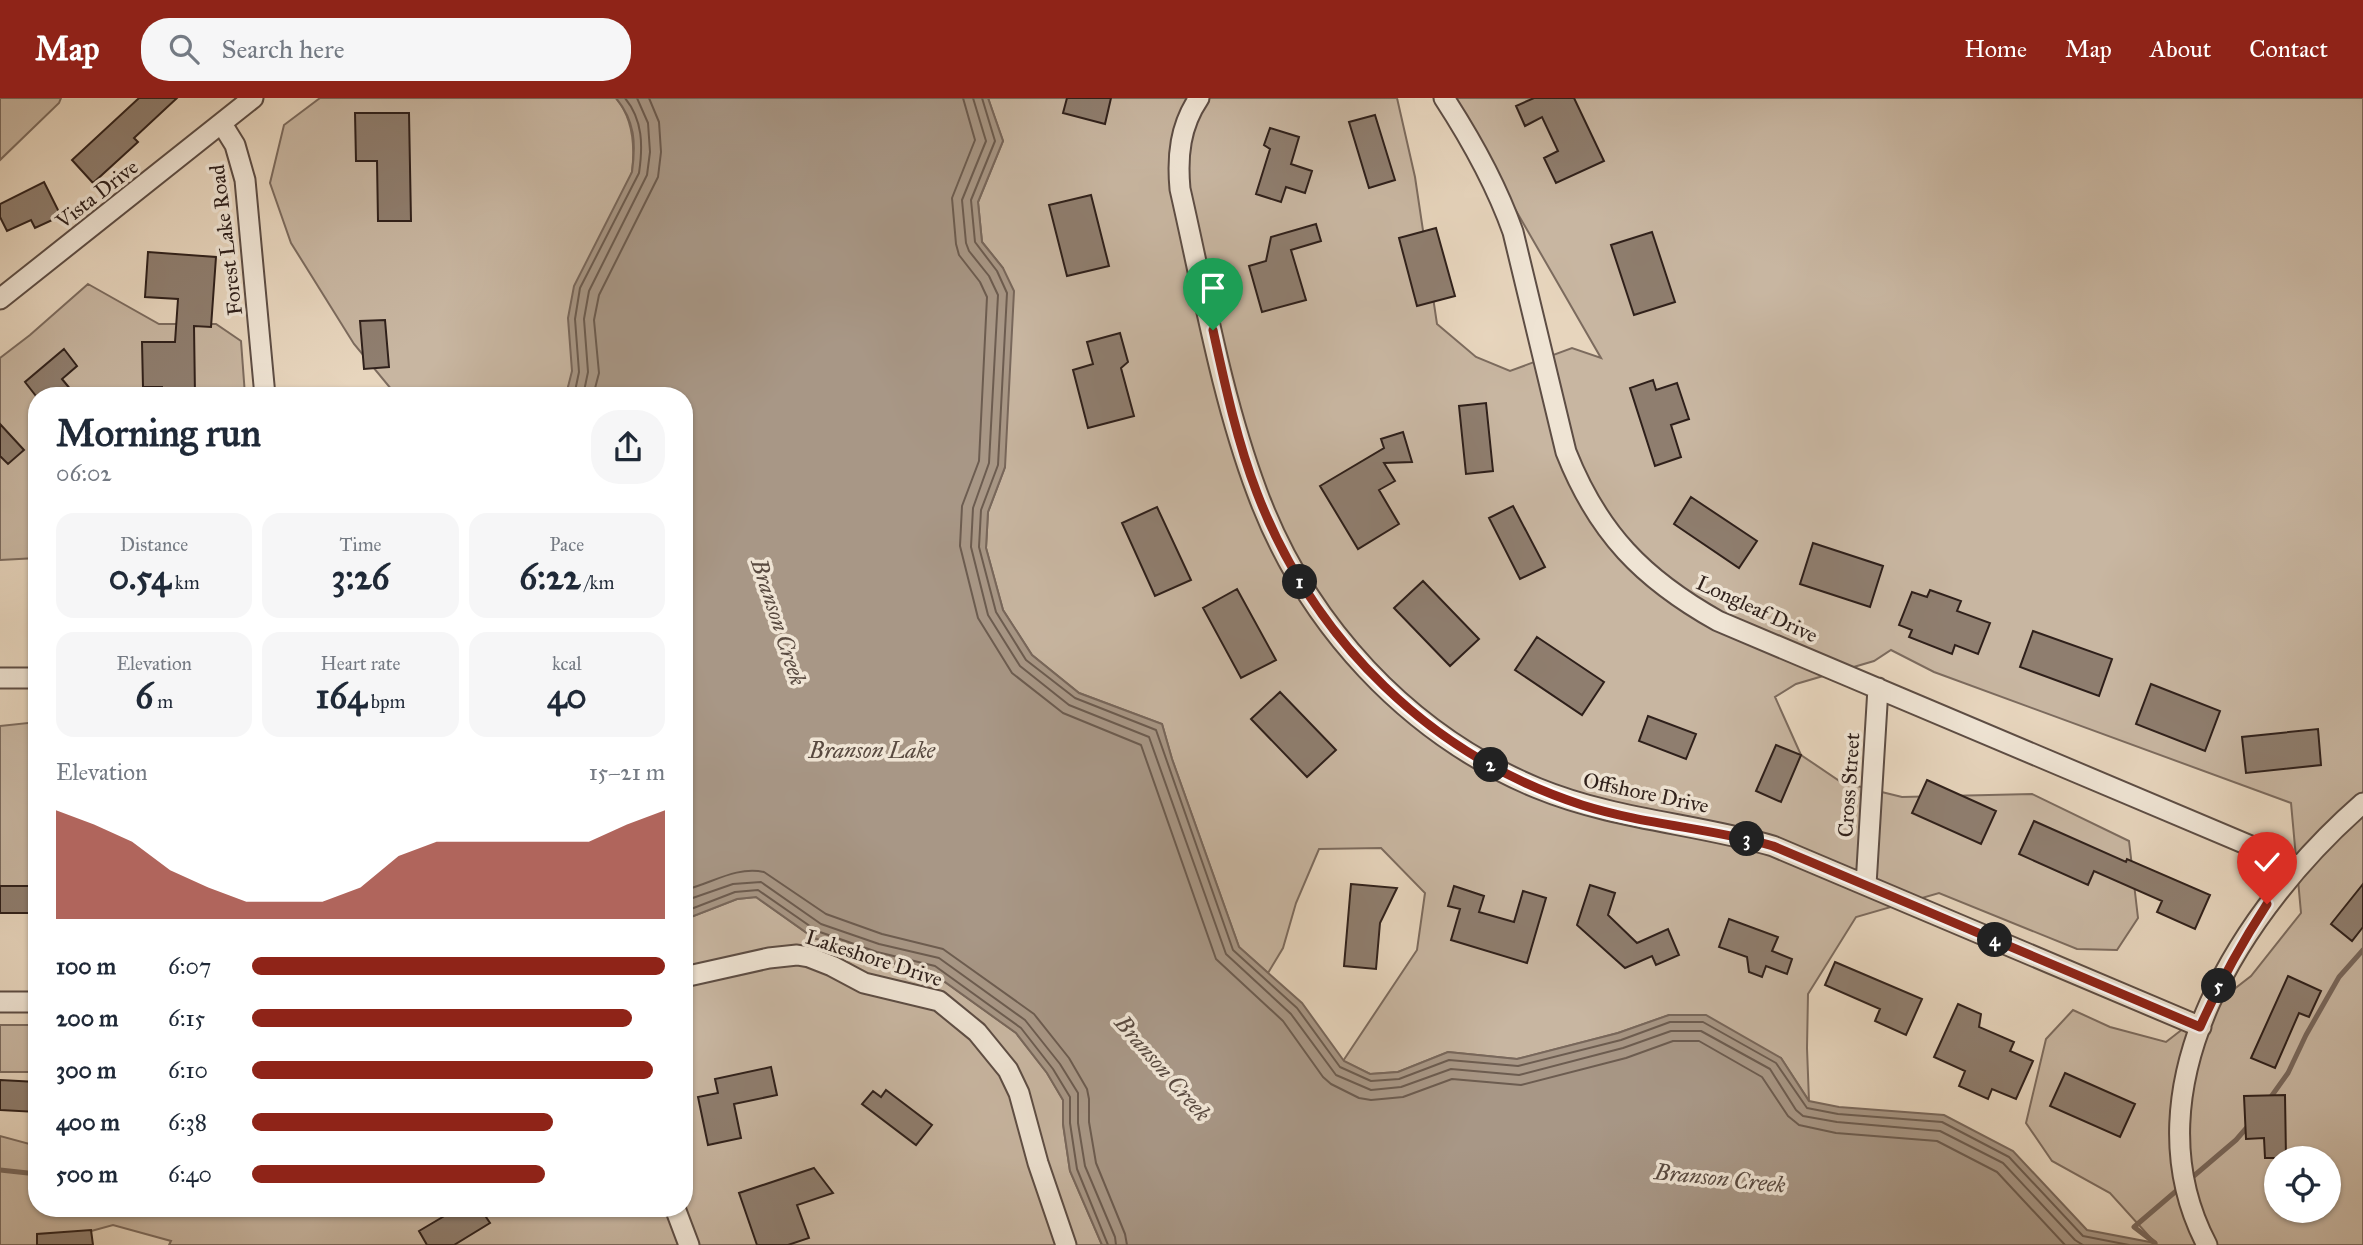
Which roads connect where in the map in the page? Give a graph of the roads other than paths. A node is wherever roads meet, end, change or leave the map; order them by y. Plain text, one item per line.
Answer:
1 (253, 98) edge
2 (1199, 98) edge
3 (1444, 98) edge
4 (222, 124) junction
5 (0, 299) edge
6 (264, 387) edge
7 (0, 678) edge
8 (28, 678) edge
9 (1878, 688) junction
10 (2363, 803) edge
11 (2298, 866) junction
12 (1866, 885) junction
13 (693, 975) edge
14 (0, 1002) edge
15 (28, 1002) edge
16 (2200, 1027) junction
17 (679, 1217) edge
18 (690, 1245) edge
19 (1066, 1245) edge
20 (2207, 1245) edge

1 - 4 street
2 - 12 street, Offshore Drive
3 - 9 street, Longleaf Drive
4 - 5 street, Vista Drive
4 - 6 street, Forest Lake Road
7 - 8 street
9 - 11 street, Longleaf Drive
9 - 12 street, Cross Street
10 - 11 street
11 - 16 street
12 - 16 street, Offshore Drive
13 - 19 street, Lakeshore Drive
14 - 15 street
16 - 20 street
17 - 18 street

